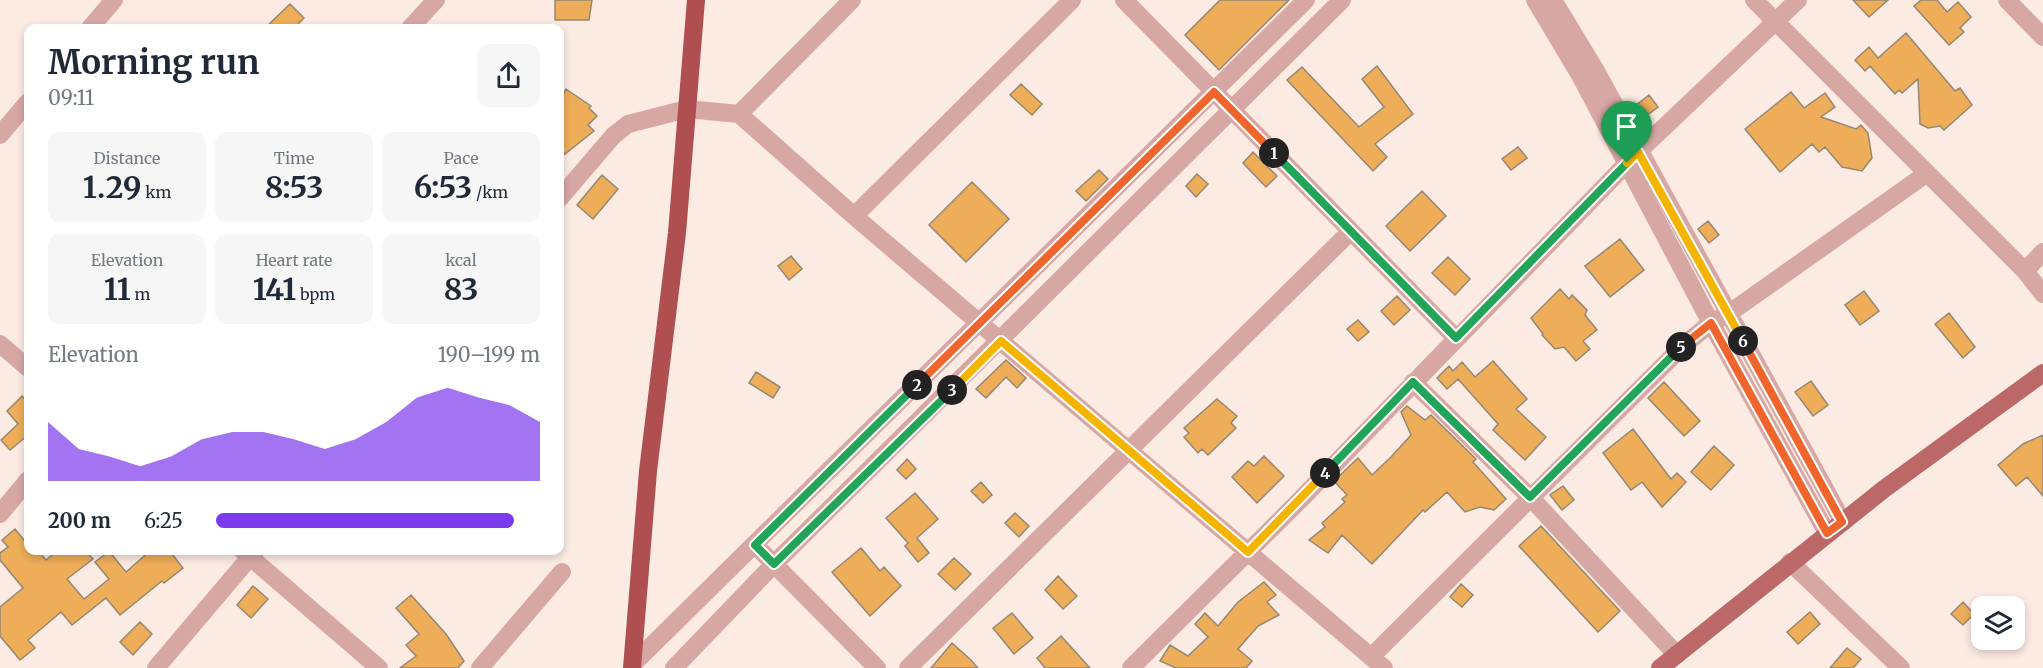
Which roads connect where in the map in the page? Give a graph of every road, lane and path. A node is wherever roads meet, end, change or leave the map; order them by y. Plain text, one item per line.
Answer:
1 (114, 0) edge
2 (436, 0) edge
3 (696, 0) edge
4 (852, 0) edge
5 (1072, 0) edge
6 (1124, 0) edge
7 (1306, 0) edge
8 (1342, 0) edge
9 (1535, 0) edge
10 (1553, 0) edge
11 (1754, 0) edge
12 (1798, 0) edge
13 (2007, 0) edge
14 (1776, 22) junction
15 (93, 24) edge
16 (414, 24) edge
17 (2043, 37) edge
18 (1214, 92) junction
19 (24, 107) edge
20 (687, 109) junction
21 (1231, 109) junction
22 (739, 114) junction
23 (0, 135) edge
24 (1633, 158) junction
25 (1926, 174) junction
26 (564, 193) edge
27 (854, 216) junction
28 (1351, 231) junction
29 (2043, 252) edge
30 (2025, 271) junction
31 (2043, 294) edge
32 (1728, 314) junction
33 (980, 323) junction
34 (1711, 323) junction
35 (1456, 338) junction
36 (1001, 341) junction
37 (0, 344) edge
38 (24, 365) edge
39 (2043, 373) edge
40 (1413, 382) junction
41 (1130, 452) junction
42 (24, 485) edge
43 (1530, 497) junction
44 (0, 514) edge
45 (1842, 522) junction
46 (1827, 533) junction
47 (755, 545) junction
48 (1248, 552) junction
49 (248, 555) edge
50 (252, 555) edge
51 (1790, 562) junction
52 (774, 564) junction
53 (562, 572) dead end
54 (1677, 655) junction
55 (1378, 663) edge
56 (633, 666) edge
57 (156, 668) edge
58 (380, 668) edge
59 (480, 668) edge
60 (674, 668) edge
61 (877, 668) edge
62 (908, 668) edge
63 (1131, 668) edge
64 (1660, 668) edge
65 (1901, 668) edge

1 - 15 street
2 - 16 street
3 - 20 highway
4 - 22 street
5 - 27 street
6 - 18 street
7 - 18 street
8 - 21 street
9 - 24 street
10 - 24 street
11 - 14 street
12 - 14 street
13 - 17 street
14 - 24 street
14 - 25 street
18 - 21 street
18 - 33 street
19 - 23 street
20 - 22 street
20 - 26 street
20 - 56 highway
21 - 28 street
21 - 36 street
22 - 27 street
24 - 32 street
24 - 34 street
24 - 35 street
25 - 30 street
25 - 32 street
27 - 33 street
28 - 35 street
28 - 41 street
29 - 30 street
30 - 31 street
32 - 34 street
32 - 45 street
33 - 36 street
33 - 47 street
34 - 43 street
34 - 46 street
35 - 40 street
36 - 41 street
36 - 52 street
37 - 38 street
39 - 45 main road
40 - 43 street
40 - 48 street
41 - 48 street
41 - 62 street
42 - 44 street
43 - 54 street
43 - 55 street
45 - 46 main road
46 - 51 main road
47 - 52 street
47 - 56 street
48 - 55 street
48 - 63 street
49 - 57 street
50 - 58 street
51 - 54 main road
51 - 65 street
52 - 60 street
52 - 61 street
53 - 59 street
54 - 64 main road

